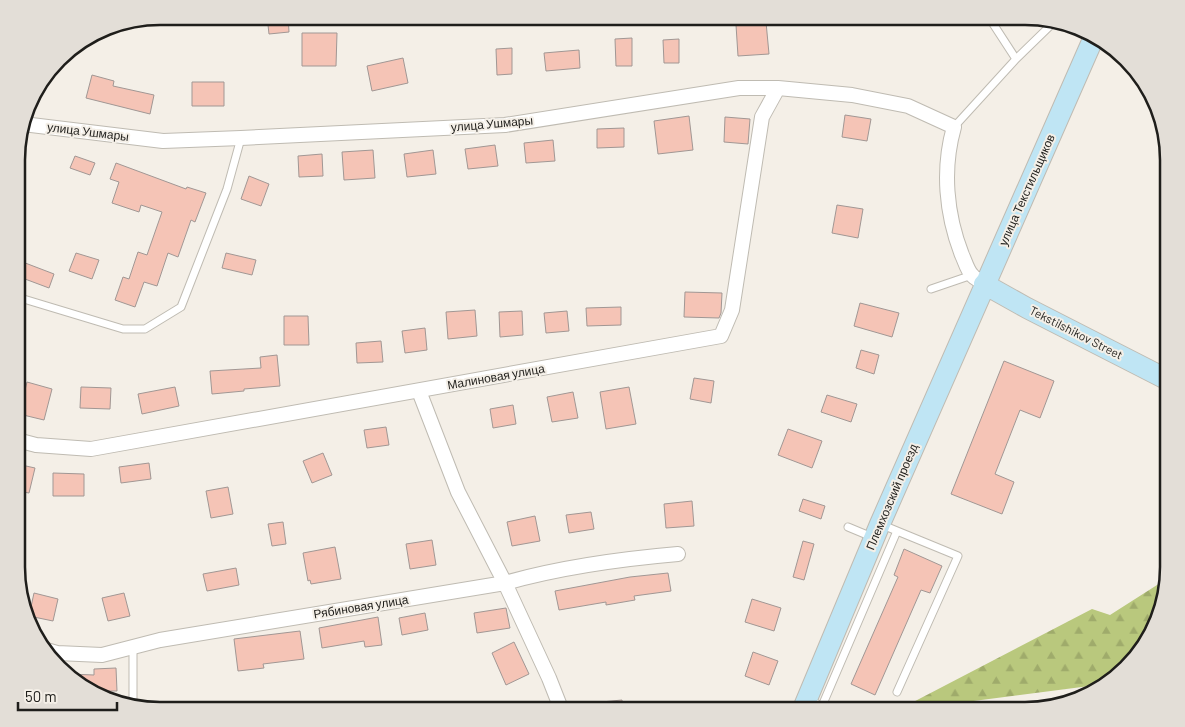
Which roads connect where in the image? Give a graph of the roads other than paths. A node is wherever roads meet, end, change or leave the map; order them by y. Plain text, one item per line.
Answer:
1 (994, 25) edge
2 (1049, 28) edge
3 (1091, 43) edge
4 (1016, 59) junction
5 (778, 88) junction
6 (30, 125) edge
7 (954, 127) junction
8 (241, 138) junction
9 (978, 280) junction
10 (931, 289) dead end
11 (25, 300) edge
12 (1160, 376) edge
13 (419, 391) junction
14 (25, 442) edge
15 (848, 527) dead end
16 (884, 531) junction
17 (678, 554) dead end
18 (505, 583) junction
19 (133, 647) junction
20 (58, 654) edge
21 (897, 692) dead end
22 (133, 699) edge
23 (558, 702) edge
24 (811, 702) edge

1 - 4 lane
2 - 4 lane
3 - 9 main road, улица Текстильщиков
4 - 7 lane
5 - 7 street, улица Ушмары
5 - 8 street, улица Ушмары
5 - 13 street, Малиновая улица
6 - 8 street, улица Ушмары
7 - 9 street
8 - 11 lane
9 - 10 lane
9 - 12 main road, Tekstilshikov Street
9 - 16 main road, Племхозский проезд
13 - 14 street, Малиновая улица
13 - 18 street
15 - 16 lane
16 - 21 lane
16 - 24 main road, Племхозский проезд
17 - 18 street, Рябиновая улица
18 - 19 street, Рябиновая улица
18 - 23 street
19 - 20 street, Рябиновая улица
19 - 22 lane

